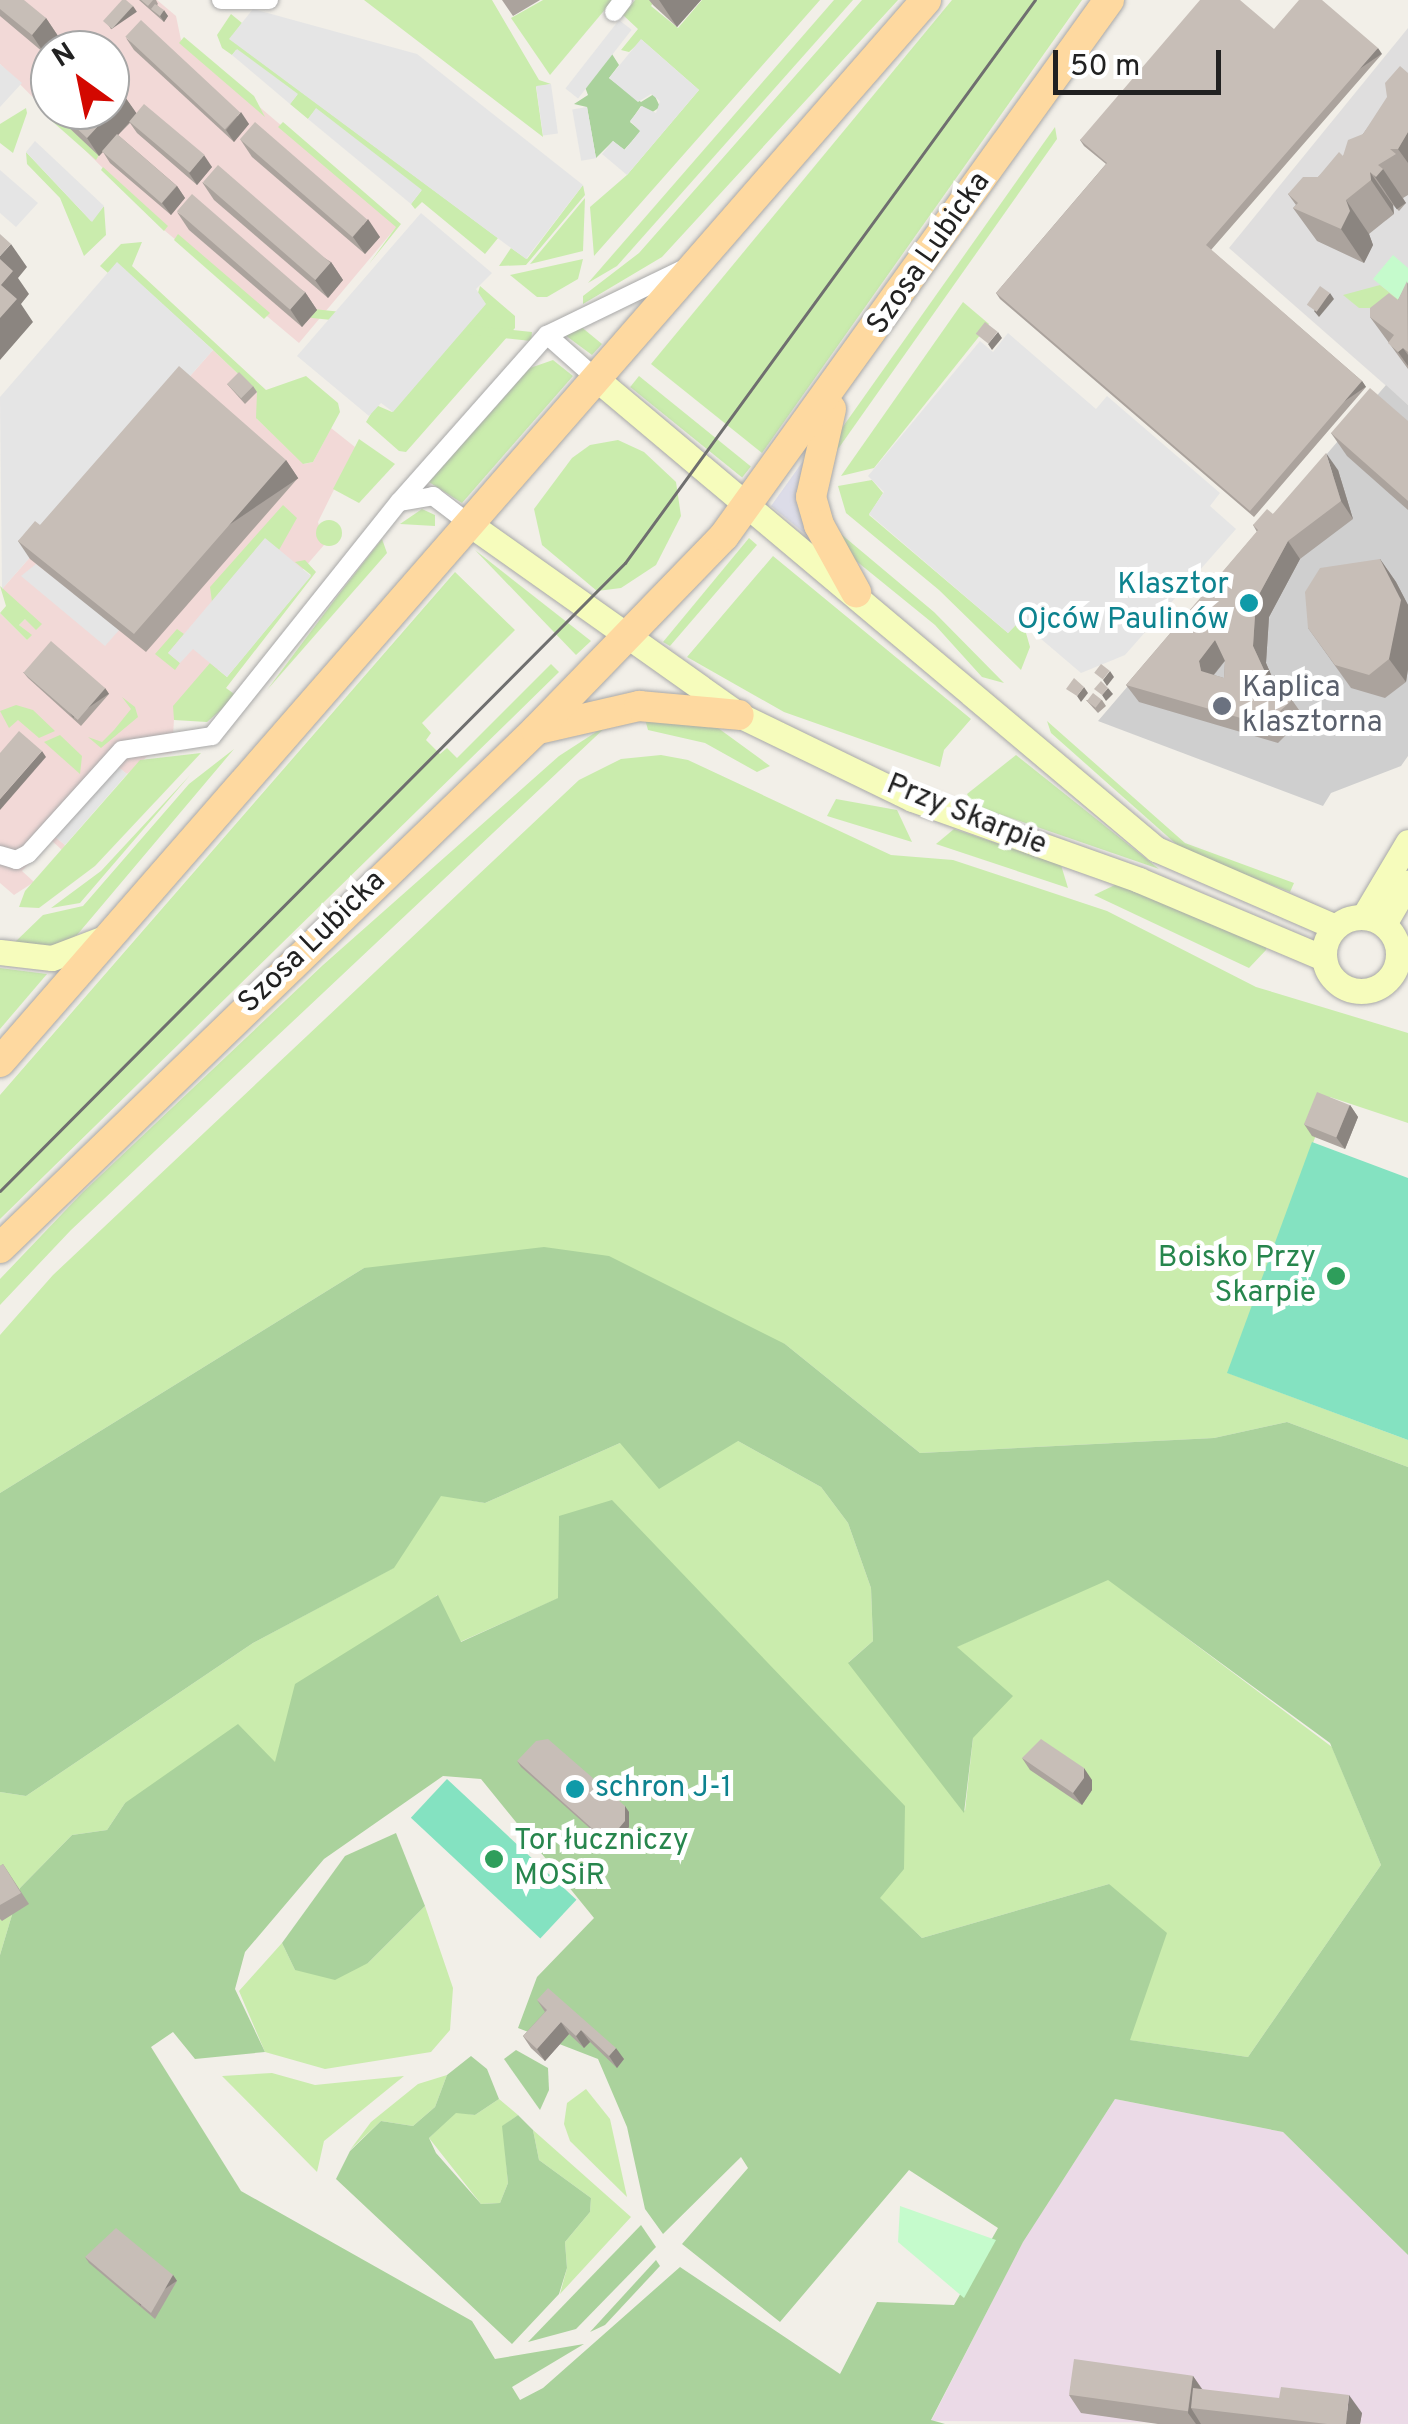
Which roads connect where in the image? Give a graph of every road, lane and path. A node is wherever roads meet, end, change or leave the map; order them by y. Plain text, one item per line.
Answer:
1 (221, 0) edge
2 (269, 0) edge
3 (926, 0) edge
4 (1109, 0) edge
5 (244, 20) dead end
6 (700, 261) junction
7 (547, 336) junction
8 (848, 369) junction
9 (606, 371) junction
10 (399, 502) junction
11 (749, 506) junction
12 (471, 525) junction
13 (856, 592) junction
14 (627, 639) junction
15 (738, 715) junction
16 (536, 730) junction
17 (1408, 842) edge
18 (0, 856) edge
19 (1408, 883) edge
20 (1377, 892) junction
21 (1374, 920) junction
22 (1323, 922) junction
23 (108, 937) junction
24 (0, 952) edge
25 (1403, 954) edge
26 (1324, 958) junction
27 (1396, 988) edge
28 (0, 1062) edge
29 (0, 1248) edge

1 - 2 street
1 - 5 street
3 - 6 main road
4 - 8 main road, Szosa Lubicka
6 - 7 street
6 - 9 main road
7 - 9 street
7 - 10 street
8 - 11 main road, Szosa Lubicka
8 - 13 main road
9 - 11 street
9 - 12 main road
10 - 12 street
10 - 18 street
11 - 13 street
11 - 14 main road, Szosa Lubicka
12 - 14 street, Przy Skarpie
12 - 23 main road
13 - 22 street
14 - 15 street, Przy Skarpie
14 - 16 main road, Szosa Lubicka
15 - 16 main road
15 - 26 street, Przy Skarpie
16 - 29 main road, Szosa Lubicka
17 - 20 street
19 - 21 street
20 - 21 street
20 - 22 street
21 - 22 street
21 - 25 street
22 - 26 street
23 - 24 street
23 - 28 main road
25 - 27 street
26 - 27 street

